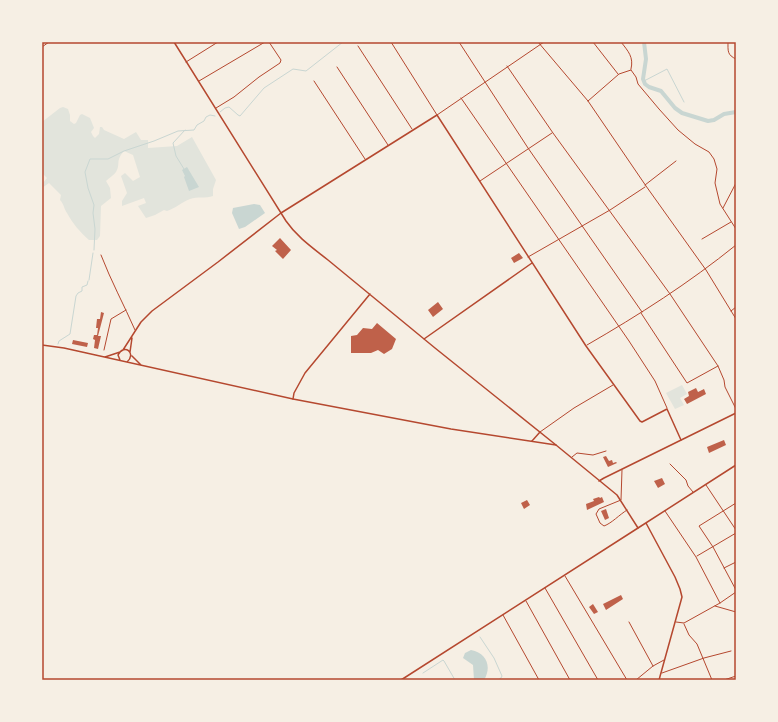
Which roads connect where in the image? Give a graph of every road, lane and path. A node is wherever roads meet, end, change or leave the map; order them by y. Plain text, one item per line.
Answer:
1 (49, 42) edge
2 (174, 42) edge
3 (218, 42) edge
4 (265, 42) edge
5 (269, 42) edge
6 (391, 42) edge
7 (459, 42) edge
8 (538, 42) edge
9 (544, 42) edge
10 (593, 42) edge
11 (621, 42) edge
12 (728, 42) edge
13 (540, 44) junction
14 (358, 46) dead end
15 (42, 47) edge
16 (736, 59) edge
17 (186, 62) junction
18 (507, 66) junction
19 (338, 67) dead end
20 (631, 70) junction
21 (619, 74) junction
22 (199, 81) junction
23 (314, 81) dead end
24 (485, 81) junction
25 (461, 98) junction
26 (588, 101) junction
27 (216, 108) junction
28 (437, 115) junction
29 (413, 130) junction
30 (553, 133) junction
31 (388, 146) junction
32 (528, 148) junction
33 (366, 160) junction
34 (676, 161) dead end
35 (506, 163) junction
36 (479, 182) junction
37 (736, 183) edge
38 (645, 186) junction
39 (723, 209) junction
40 (610, 210) junction
41 (282, 213) junction
42 (731, 222) junction
43 (582, 225) junction
44 (736, 229) edge
45 (560, 239) junction
46 (702, 239) dead end
47 (736, 246) edge
48 (101, 255) dead end
49 (528, 257) junction
50 (532, 263) junction
51 (706, 270) junction
52 (370, 294) junction
53 (670, 294) junction
54 (736, 308) edge
55 (127, 310) junction
56 (731, 311) junction
57 (641, 312) junction
58 (736, 318) edge
59 (619, 326) junction
60 (136, 331) junction
61 (132, 336) junction
62 (424, 339) junction
63 (42, 345) edge
64 (586, 346) junction
65 (104, 350) dead end
66 (123, 350) junction
67 (120, 352) junction
68 (130, 352) junction
69 (131, 355) junction
70 (103, 357) junction
71 (122, 361) junction
72 (126, 362) junction
73 (142, 366) junction
74 (718, 366) junction
75 (613, 384) junction
76 (293, 399) junction
77 (667, 409) junction
78 (736, 409) edge
79 (736, 413) edge
80 (540, 432) junction
81 (681, 440) junction
82 (532, 441) junction
83 (556, 445) junction
84 (606, 451) dead end
85 (571, 458) junction
86 (670, 464) dead end
87 (736, 465) edge
88 (622, 469) junction
89 (600, 481) junction
90 (706, 484) junction
91 (693, 492) junction
92 (621, 500) junction
93 (736, 503) edge
94 (627, 510) junction
95 (665, 511) junction
96 (724, 511) junction
97 (646, 523) junction
98 (638, 528) junction
99 (736, 530) edge
100 (736, 533) edge
101 (712, 547) junction
102 (696, 557) junction
103 (736, 562) edge
104 (724, 568) junction
105 (564, 576) junction
106 (545, 588) junction
107 (736, 591) edge
108 (525, 600) junction
109 (720, 603) junction
110 (714, 606) junction
111 (736, 612) edge
112 (502, 615) junction
113 (629, 622) dead end
114 (676, 622) junction
115 (684, 623) junction
116 (731, 651) dead end
117 (704, 658) junction
118 (665, 660) junction
119 (653, 666) junction
120 (662, 673) junction
121 (736, 676) edge
122 (401, 680) edge
123 (539, 680) edge
124 (570, 680) edge
125 (598, 680) edge
126 (627, 680) edge
127 (636, 680) edge
128 (660, 680) edge
129 (712, 680) edge
130 (724, 680) edge

1 - 15 street
2 - 17 main road
3 - 17 street
4 - 22 street
5 - 27 street
6 - 28 street
7 - 24 street
8 - 13 street
9 - 13 street
10 - 21 street
11 - 20 street
12 - 16 street
13 - 18 street
13 - 26 street
14 - 29 street
17 - 22 main road
18 - 24 street
18 - 30 street
19 - 31 street
20 - 21 street
20 - 39 street
21 - 26 street
22 - 27 main road
23 - 33 street
24 - 25 street
24 - 32 street
25 - 28 street
25 - 35 street
26 - 38 street
27 - 41 main road
28 - 29 main road
28 - 36 main road
29 - 31 main road
30 - 32 street
30 - 40 street
31 - 33 main road
32 - 35 street
32 - 43 street
33 - 41 main road
34 - 38 street
35 - 36 street
35 - 45 street
36 - 49 main road
37 - 39 street
38 - 40 street
38 - 51 street
39 - 42 street
40 - 43 street
40 - 53 street
41 - 52 main road
41 - 60 main road
42 - 44 street
42 - 46 street
43 - 45 street
43 - 57 street
45 - 49 street
45 - 59 street
47 - 51 street
48 - 55 street
49 - 50 main road
50 - 62 main road
50 - 64 main road
51 - 53 street
51 - 56 street
52 - 62 main road
52 - 76 main road
53 - 57 street
53 - 74 street
54 - 56 street
55 - 60 street
55 - 65 street
56 - 58 street
57 - 59 street
57 - 74 street
59 - 64 street
59 - 77 street
60 - 61 main road
61 - 66 main road
61 - 68 main road
62 - 80 main road
63 - 70 main road
64 - 75 main road
66 - 67 main road
66 - 68 main road
67 - 70 main road
67 - 71 main road
68 - 69 main road
69 - 72 main road
69 - 73 main road
70 - 71 main road
71 - 72 main road
72 - 73 main road
73 - 76 main road
74 - 78 street
75 - 77 main road
75 - 80 street
76 - 82 main road
77 - 81 main road
79 - 81 main road
80 - 82 main road
80 - 83 main road
81 - 88 main road
82 - 83 main road
83 - 85 main road
84 - 85 street
85 - 89 main road
86 - 91 street
87 - 90 main road
88 - 89 main road
88 - 92 street
89 - 92 main road
90 - 91 main road
90 - 96 street
91 - 95 main road
92 - 94 main road
92 - 94 street
93 - 96 street
94 - 98 main road
95 - 97 main road
95 - 102 street
96 - 99 street
96 - 101 street
97 - 98 main road
97 - 114 main road
98 - 105 main road
100 - 101 street
101 - 102 street
101 - 104 street
102 - 109 street
103 - 104 street
104 - 107 street
105 - 106 main road
105 - 126 street
106 - 108 main road
106 - 125 street
107 - 109 street
108 - 112 main road
108 - 124 street
109 - 110 street
110 - 111 street
110 - 115 street
112 - 122 main road
112 - 123 street
113 - 119 street
114 - 115 street
114 - 118 main road
115 - 117 street
116 - 117 street
117 - 120 street
117 - 129 street
118 - 119 street
118 - 120 main road
119 - 127 street
120 - 128 main road
121 - 130 street

